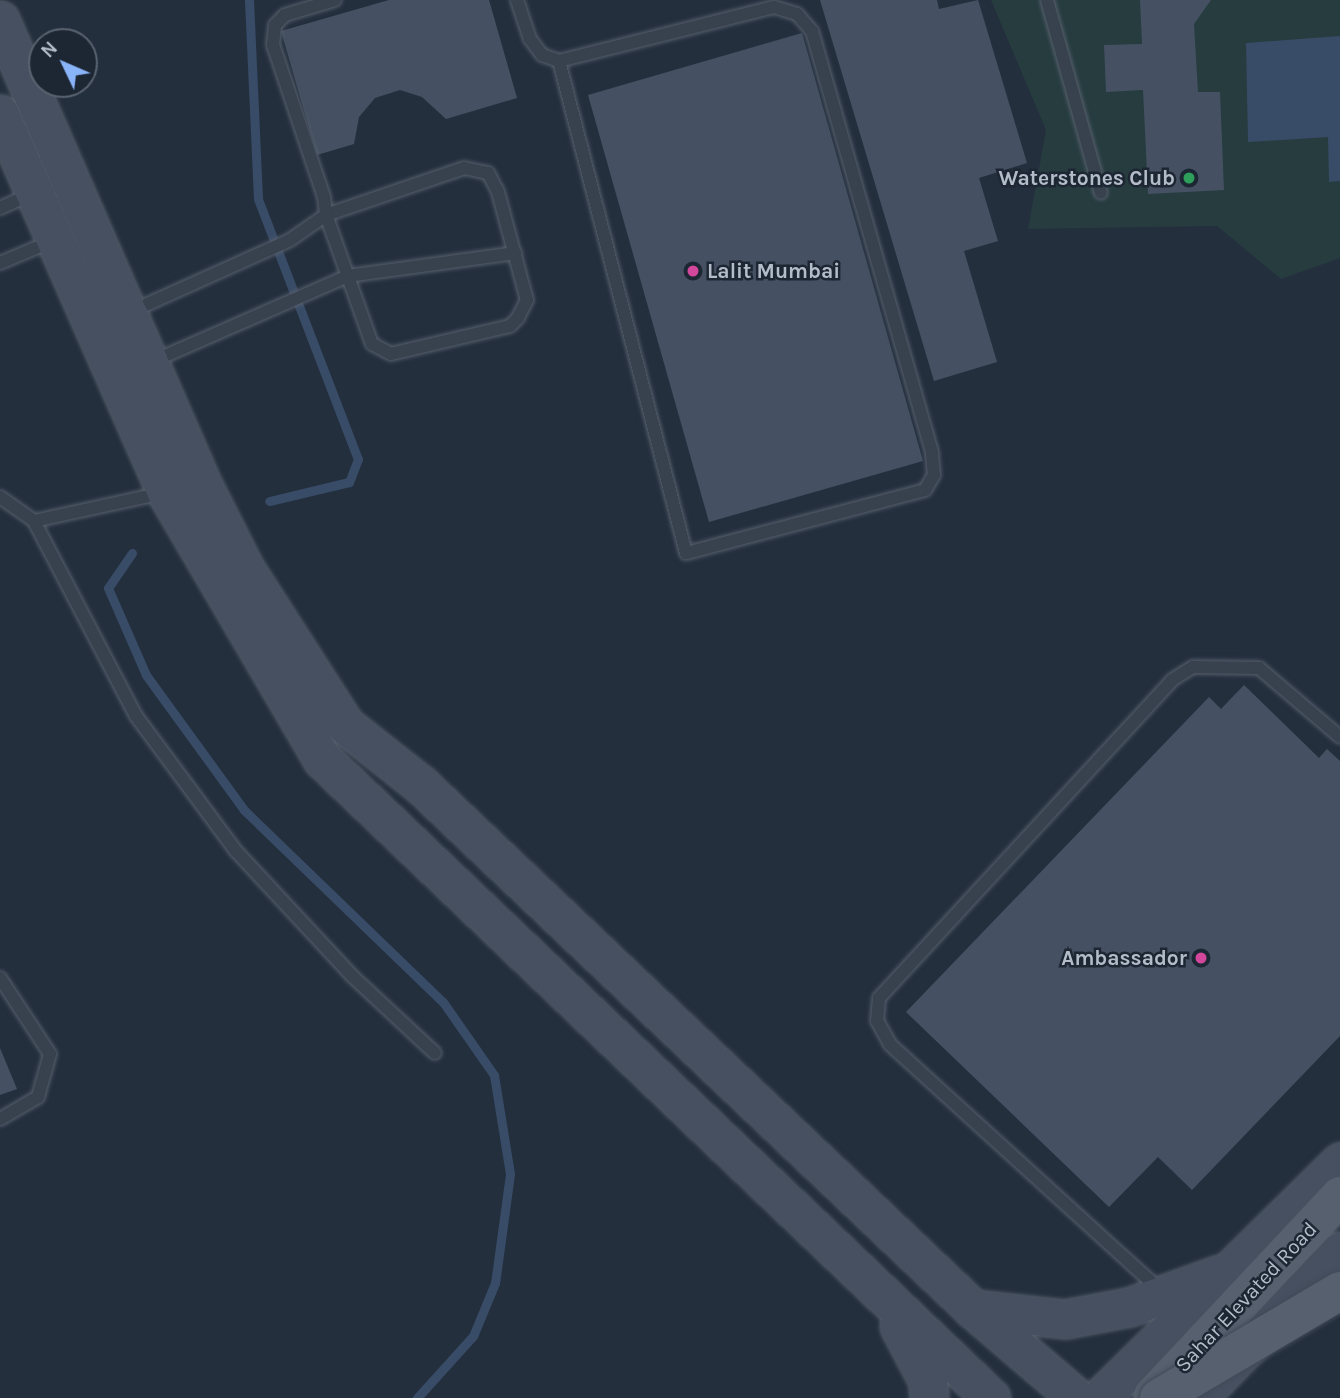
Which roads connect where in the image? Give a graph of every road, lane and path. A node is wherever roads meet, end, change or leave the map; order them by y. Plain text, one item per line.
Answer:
1 (335, 0) edge
2 (517, 0) edge
3 (1047, 0) edge
4 (0, 20) edge
5 (559, 61) junction
6 (0, 114) edge
7 (35, 192) junction
8 (1101, 192) dead end
9 (0, 208) edge
10 (326, 215) junction
11 (55, 240) junction
12 (515, 253) junction
13 (0, 263) edge
14 (348, 276) junction
15 (110, 319) junction
16 (132, 370) junction
17 (166, 492) junction
18 (0, 497) edge
19 (34, 522) junction
20 (1340, 737) edge
21 (0, 978) edge
22 (435, 1053) dead end
23 (0, 1119) edge
24 (1340, 1162) edge
25 (1340, 1196) edge
26 (1340, 1251) edge
27 (1232, 1269) junction
28 (874, 1289) junction
29 (1340, 1291) edge
30 (1164, 1294) junction
31 (973, 1309) junction
32 (965, 1384) edge
33 (929, 1398) edge
34 (990, 1398) edge
35 (1077, 1398) edge
36 (1100, 1398) edge
37 (1151, 1398) edge
38 (1160, 1398) edge
39 (1198, 1398) edge

1 - 10 lane
2 - 5 lane
3 - 8 lane
4 - 15 main road
5 - 5 lane
6 - 7 main road
7 - 9 lane
7 - 11 main road
10 - 12 lane
10 - 14 lane
10 - 15 lane
11 - 13 lane
11 - 15 main road
12 - 14 lane
12 - 14 lane
14 - 16 lane
15 - 16 main road
16 - 17 main road
16 - 31 main road
17 - 19 lane
17 - 28 main road
18 - 19 lane
19 - 22 lane
20 - 30 lane
21 - 23 lane
24 - 27 main road
25 - 37 main road, Sahar Elevated Road
26 - 39 main road
27 - 30 main road
27 - 36 main road
28 - 32 main road
28 - 33 main road
29 - 38 main road, bridge
30 - 31 main road
31 - 35 main road
32 - 34 main road

